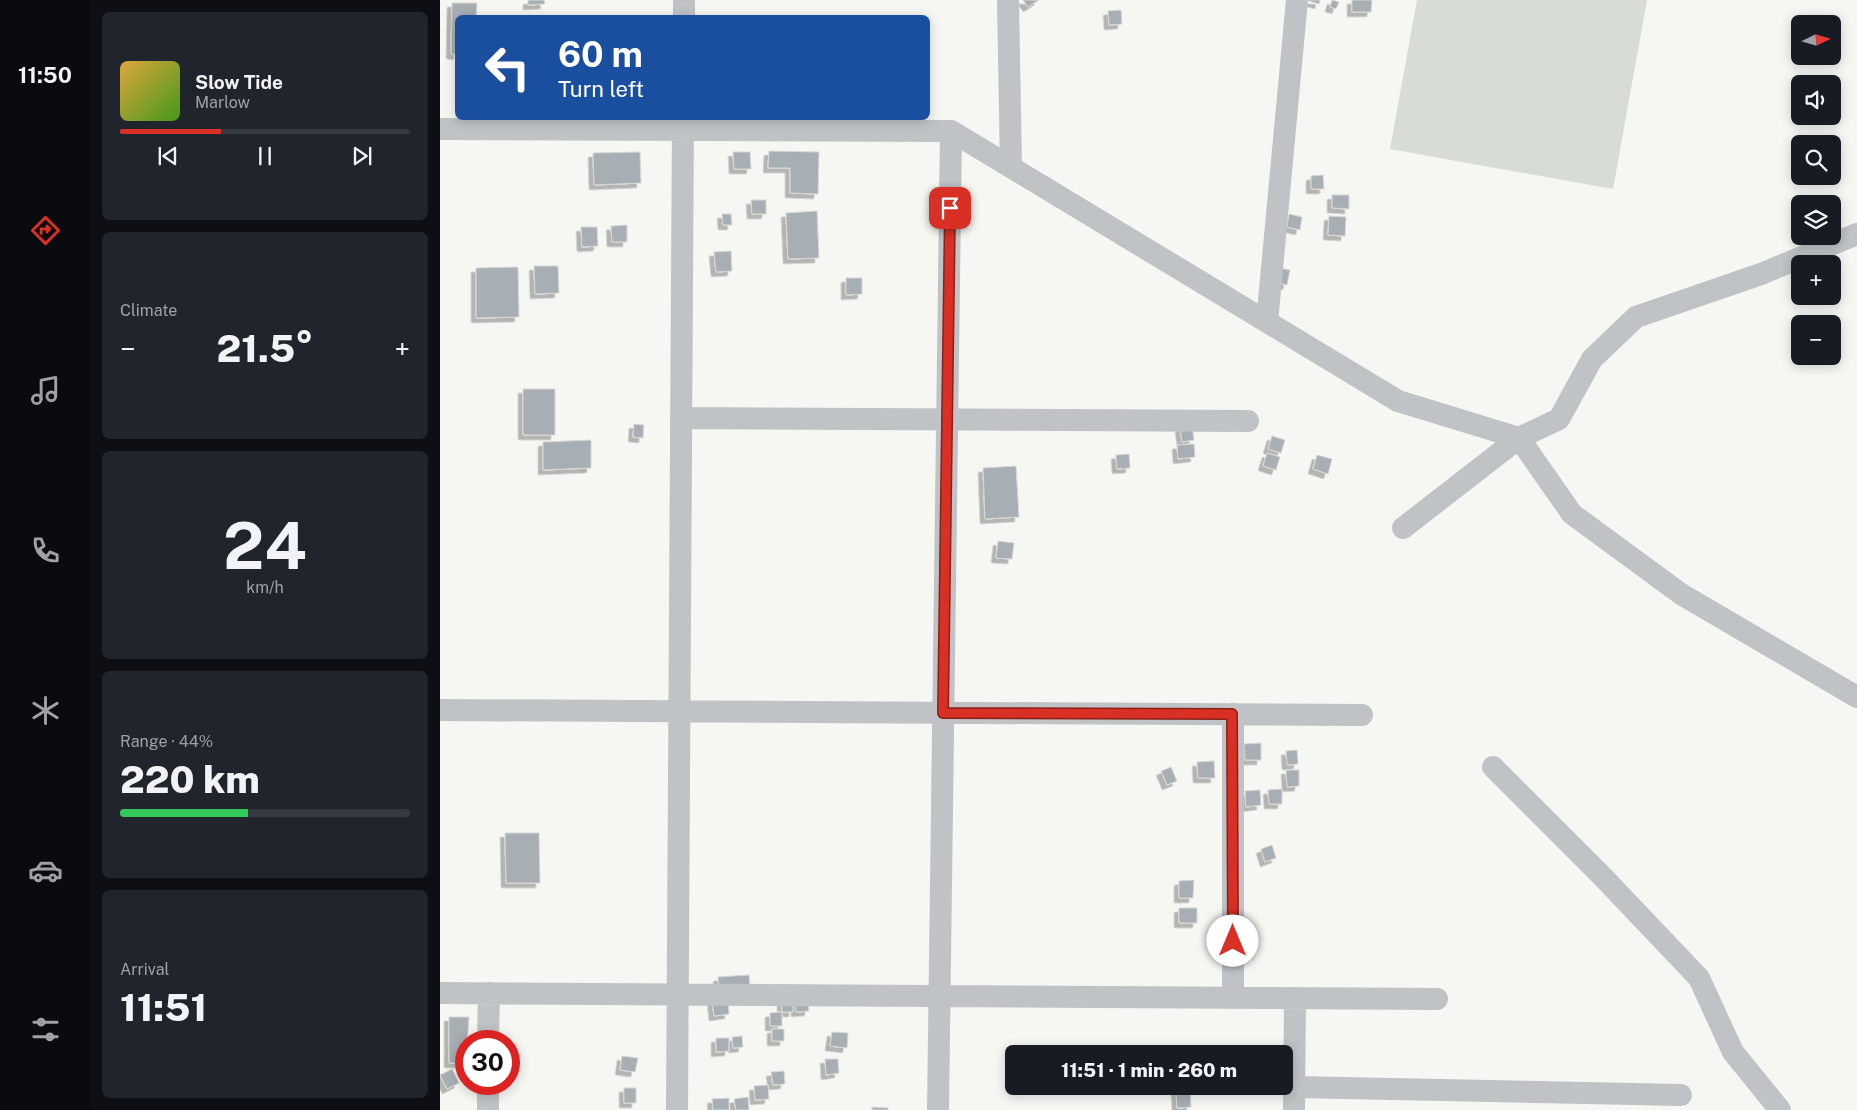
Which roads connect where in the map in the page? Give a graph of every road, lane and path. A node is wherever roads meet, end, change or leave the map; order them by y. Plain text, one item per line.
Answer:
1 (684, 0) edge
2 (1008, 0) edge
3 (1297, 0) edge
4 (684, 15) edge
5 (683, 124) edge
6 (440, 129) edge
7 (951, 131) junction
8 (1011, 167) junction
9 (1857, 234) edge
10 (1267, 322) junction
11 (681, 418) junction
12 (947, 419) junction
13 (1248, 421) dead end
14 (1519, 438) junction
15 (1403, 528) dead end
16 (1857, 696) edge
17 (440, 710) edge
18 (680, 712) junction
19 (943, 713) junction
20 (1232, 714) junction
21 (1362, 715) dead end
22 (1493, 767) dead end
23 (440, 993) edge
24 (489, 993) junction
25 (678, 994) junction
26 (940, 996) junction
27 (1233, 998) junction
28 (1295, 998) junction
29 (1437, 999) dead end
30 (488, 1030) edge
31 (1294, 1087) junction
32 (488, 1095) edge
33 (1681, 1095) dead end
34 (488, 1110) edge
35 (677, 1110) edge
36 (938, 1110) edge
37 (1294, 1110) edge
38 (1780, 1110) edge

1 - 4 street
2 - 8 street
3 - 10 street
5 - 6 street
5 - 7 street
5 - 11 street
7 - 8 street
7 - 12 street
8 - 10 street
9 - 14 street
10 - 14 street
11 - 12 street
11 - 18 street
12 - 13 street
12 - 19 street
14 - 15 street
14 - 16 street
17 - 18 street
18 - 19 street
18 - 25 street
19 - 20 street
19 - 26 street
20 - 21 street
20 - 27 street
22 - 38 street
23 - 24 street
24 - 25 street
24 - 30 street
25 - 26 street
25 - 35 street
26 - 27 street
26 - 36 street
27 - 28 street
28 - 29 street
28 - 31 street
31 - 33 street
31 - 37 street
32 - 34 street

